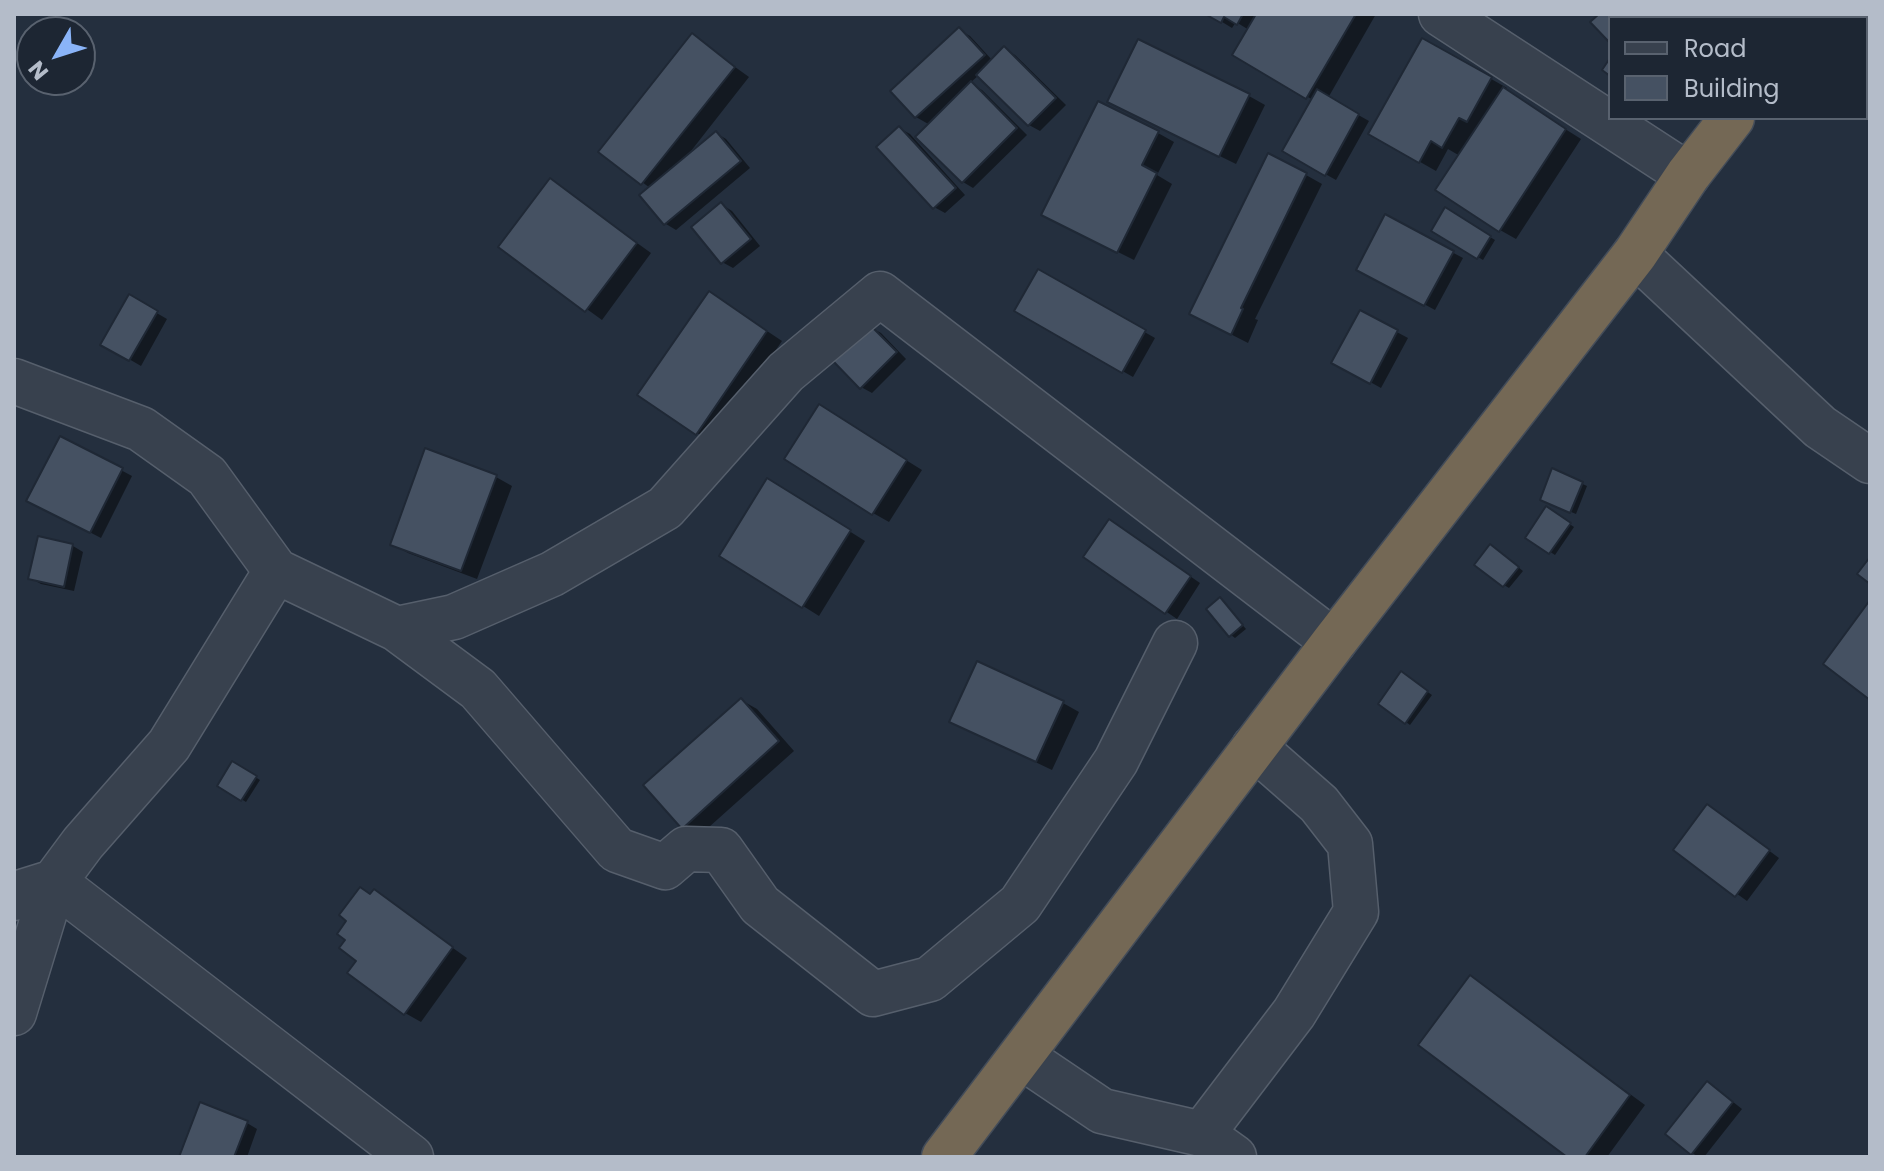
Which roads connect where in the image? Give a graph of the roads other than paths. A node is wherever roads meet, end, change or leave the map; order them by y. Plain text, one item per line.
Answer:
1 (1441, 14) edge
2 (1730, 120) edge
3 (1688, 175) junction
4 (1635, 254) junction
5 (14, 381) edge
6 (1870, 461) edge
7 (276, 571) junction
8 (397, 629) junction
9 (1334, 642) junction
10 (1175, 643) dead end
11 (1254, 747) junction
12 (54, 882) junction
13 (14, 898) edge
14 (14, 1013) edge
15 (1022, 1057) junction
16 (1218, 1146) edge
17 (411, 1157) edge
18 (944, 1157) edge

1 - 3 street
2 - 3 highway
3 - 4 highway
4 - 6 street
4 - 9 highway
5 - 7 street
7 - 8 street
7 - 12 street
8 - 9 street
8 - 10 street
9 - 11 highway
11 - 15 highway
11 - 16 street
12 - 13 street
12 - 14 street
12 - 17 street
15 - 16 street
15 - 18 highway

